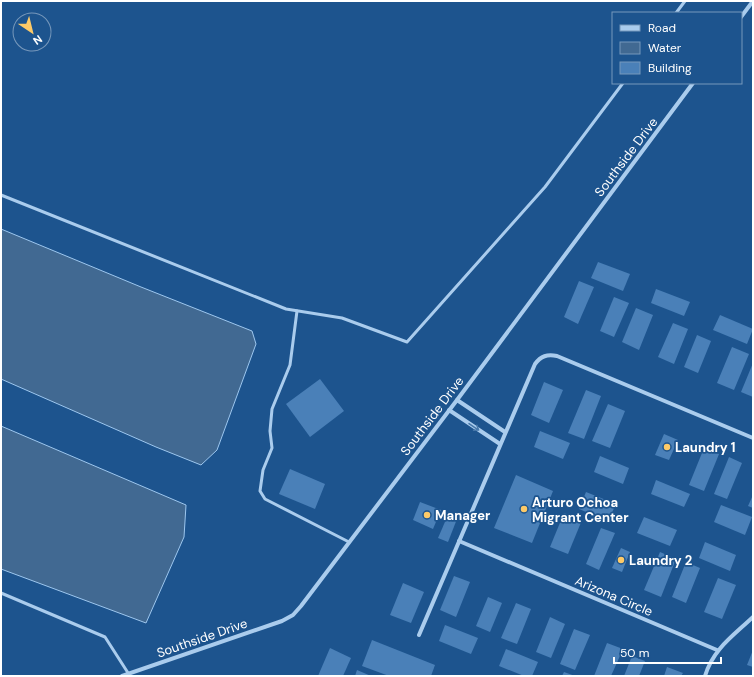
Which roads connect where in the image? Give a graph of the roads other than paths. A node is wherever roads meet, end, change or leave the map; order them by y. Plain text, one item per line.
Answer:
1 (685, 1) edge
2 (753, 1) edge
3 (677, 12) edge
4 (742, 16) edge
5 (622, 84) edge
6 (692, 84) edge
7 (1, 195) edge
8 (297, 311) junction
9 (457, 400) junction
10 (449, 410) junction
11 (505, 432) junction
12 (753, 438) edge
13 (500, 444) junction
14 (459, 541) junction
15 (349, 542) junction
16 (1, 593) edge
17 (753, 617) edge
18 (419, 635) dead end
19 (717, 650) junction
20 (129, 675) edge
21 (122, 676) edge
22 (705, 676) edge

1 - 3 lane
2 - 4 street
5 - 8 lane
6 - 9 street, Southside Drive
7 - 8 lane
8 - 15 lane
9 - 10 street, Southside Drive
9 - 11 street
10 -> 13 street
10 - 15 street, Southside Drive
11 - 12 street
11 - 13 street
13 - 14 street
14 - 18 street
14 - 19 street, Arizona Circle
15 - 20 street, Southside Drive
16 - 20 lane
17 - 19 street
19 - 22 street
20 - 21 street, Southside Drive

